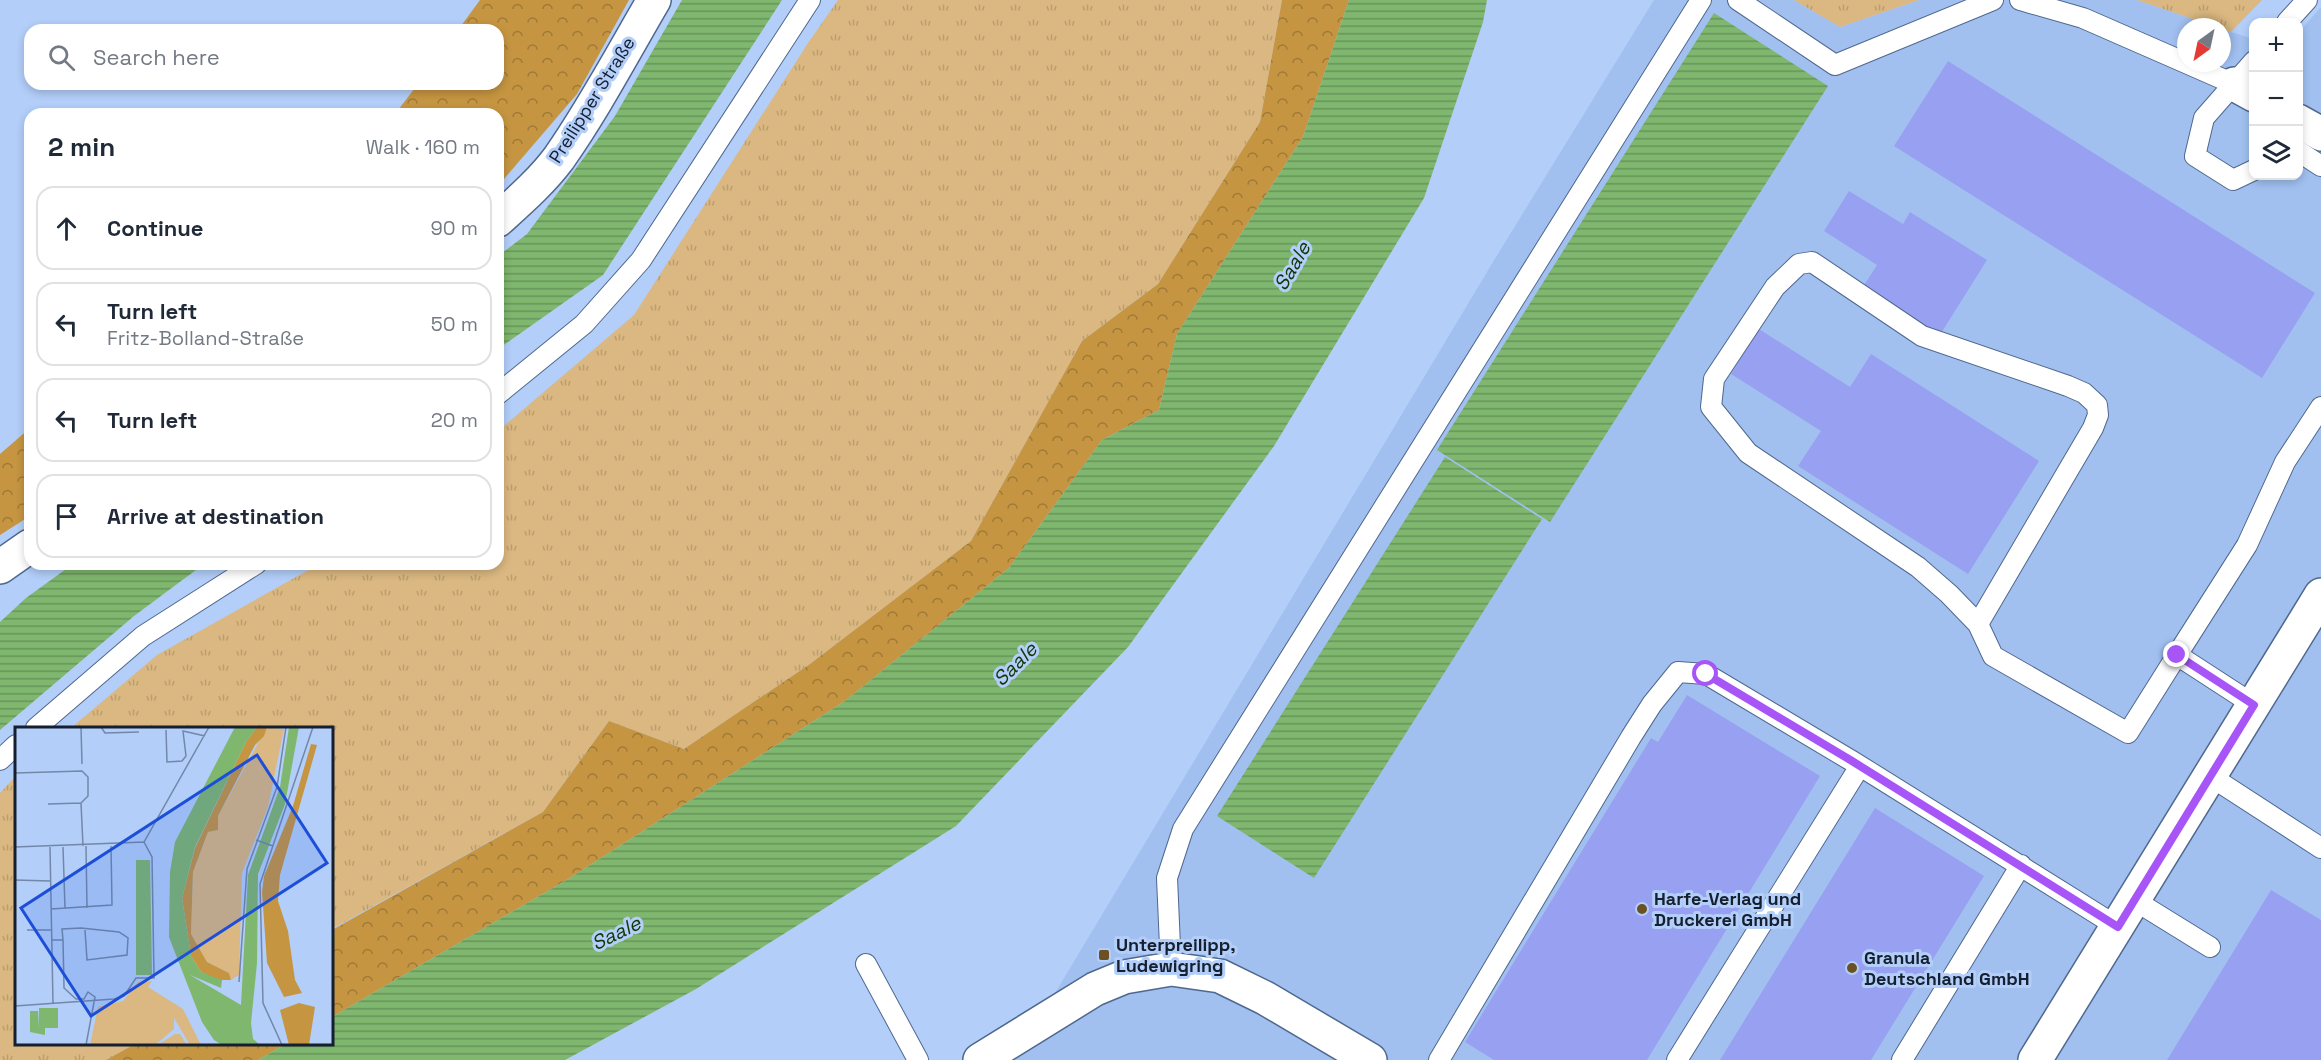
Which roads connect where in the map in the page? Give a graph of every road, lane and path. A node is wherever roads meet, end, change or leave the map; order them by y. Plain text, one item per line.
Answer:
1 (654, 0) edge
2 (810, 0) edge
3 (1701, 0) edge
4 (1738, 0) edge
5 (1993, 0) edge
6 (2020, 0) edge
7 (2307, 0) edge
8 (2291, 18) edge
9 (2177, 59) edge
10 (2218, 72) edge
11 (2247, 80) edge
12 (2303, 124) edge
13 (2321, 134) edge
14 (2303, 155) edge
15 (2321, 166) edge
16 (2249, 173) edge
17 (504, 214) edge
18 (504, 389) edge
19 (2321, 407) edge
20 (24, 550) edge
21 (0, 567) edge
22 (247, 570) edge
23 (2321, 595) edge
24 (1978, 624) junction
25 (2177, 655) junction
26 (2254, 705) junction
27 (38, 727) edge
28 (15, 746) edge
29 (0, 760) edge
30 (1860, 766) junction
31 (2210, 776) junction
32 (2321, 848) edge
33 (2021, 866) junction
34 (2126, 913) junction
35 (2210, 947) dead end
36 (866, 964) dead end
37 (1171, 969) junction
38 (918, 1060) edge
39 (980, 1060) edge
40 (1370, 1060) edge
41 (1439, 1060) edge
42 (1677, 1060) edge
43 (1902, 1060) edge
44 (2034, 1060) edge

1 - 17 street, Preilipper Straße
2 - 18 lane
3 - 37 lane
4 - 5 lane
6 - 9 lane
7 - 8 lane
10 - 11 lane
11 - 16 lane
12 - 13 street
14 - 15 lane
19 - 25 lane
20 - 21 street
22 - 27 lane
23 - 26 street
24 - 24 lane
24 - 25 lane
25 - 26 lane
26 - 31 street
28 - 29 lane
30 - 33 lane
30 - 41 lane
30 - 42 lane
31 - 32 lane
31 - 34 street
33 - 34 lane
33 - 43 lane
34 - 35 lane
34 - 44 street
36 - 38 lane
37 - 39 street
37 - 40 street

